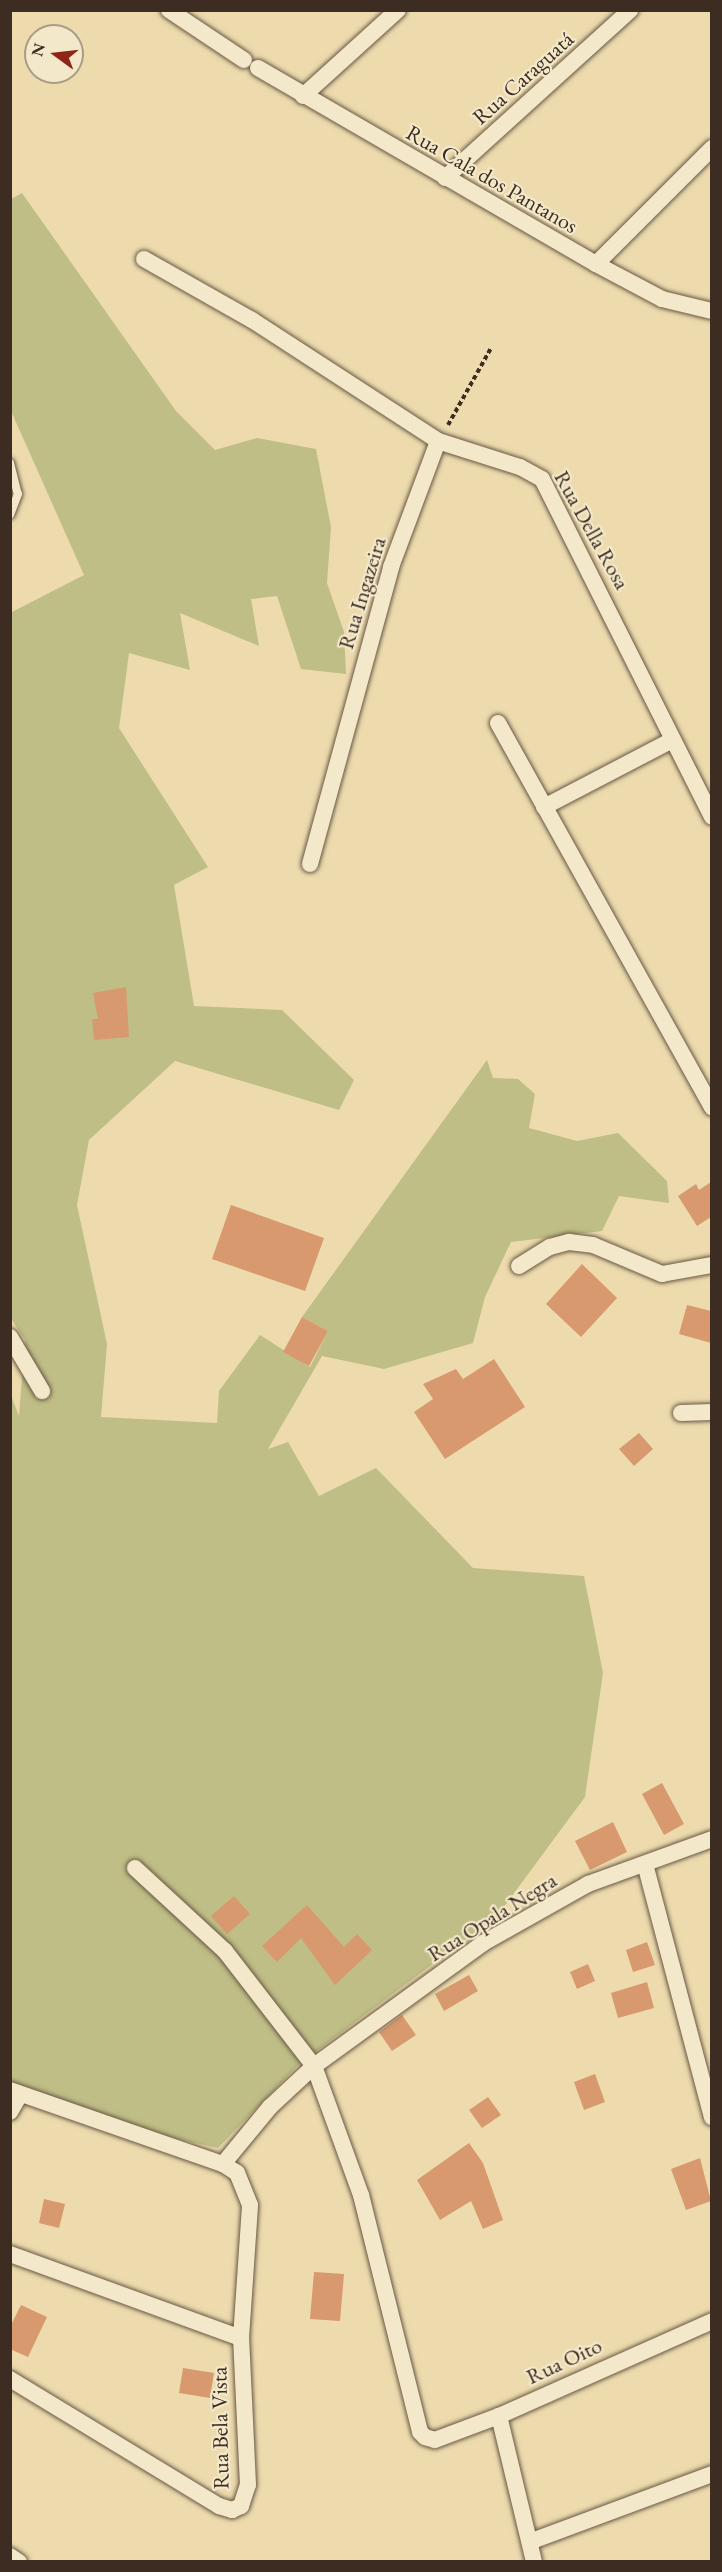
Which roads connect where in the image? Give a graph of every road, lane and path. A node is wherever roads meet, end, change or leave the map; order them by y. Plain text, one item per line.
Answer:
1 (169, 10) edge
2 (398, 10) edge
3 (630, 10) edge
4 (303, 96) junction
5 (711, 148) edge
6 (445, 178) junction
7 (144, 259) dead end
8 (596, 264) junction
9 (711, 311) edge
10 (490, 348) dead end
11 (438, 441) junction
12 (10, 463) edge
13 (10, 515) edge
14 (498, 723) dead end
15 (672, 740) junction
16 (544, 807) junction
17 (711, 815) edge
18 (310, 864) dead end
19 (711, 1107) edge
20 (711, 1265) edge
21 (519, 1266) dead end
22 (10, 1337) edge
23 (42, 1391) dead end
24 (711, 1412) edge
25 (681, 1413) dead end
26 (711, 1839) edge
27 (645, 1863) junction
28 (135, 1868) dead end
29 (314, 2066) junction
30 (15, 2092) edge
31 (10, 2112) edge
32 (711, 2117) edge
33 (223, 2164) junction
34 (10, 2253) edge
35 (711, 2321) edge
36 (241, 2338) junction
37 (10, 2379) edge
38 (499, 2416) junction
39 (711, 2474) edge
40 (532, 2541) junction
41 (10, 2556) edge
42 (19, 2562) edge
43 (534, 2562) edge

1 - 4 street, Rua Cala dos Pantanos
2 - 4 street
3 - 6 street, Rua Caraguatá
4 - 6 street, Rua Cala dos Pantanos
5 - 8 street
6 - 8 street, Rua Cala dos Pantanos
7 - 11 street, Rua Della Rosa
8 - 9 street, Rua Cala dos Pantanos
10 - 11 path
11 - 15 street, Rua Della Rosa
11 - 18 street, Rua Ingazeira
12 - 13 lane
14 - 16 street
15 - 16 street
15 - 17 street, Rua Della Rosa
16 - 19 street
20 - 21 street
22 - 23 street
24 - 25 street
26 - 27 street, Rua Opala Negra
27 - 29 street, Rua Opala Negra
27 - 32 street
28 - 29 street
29 - 33 street, Rua Opala Negra
29 - 38 street, Rua Oito
30 - 31 street
30 - 33 street
33 - 36 street, Rua Bela Vista
34 - 36 street
35 - 38 street, Rua Oito
36 - 37 street, Rua Bela Vista
38 - 40 street
39 - 40 street
40 - 43 street
41 - 42 street

